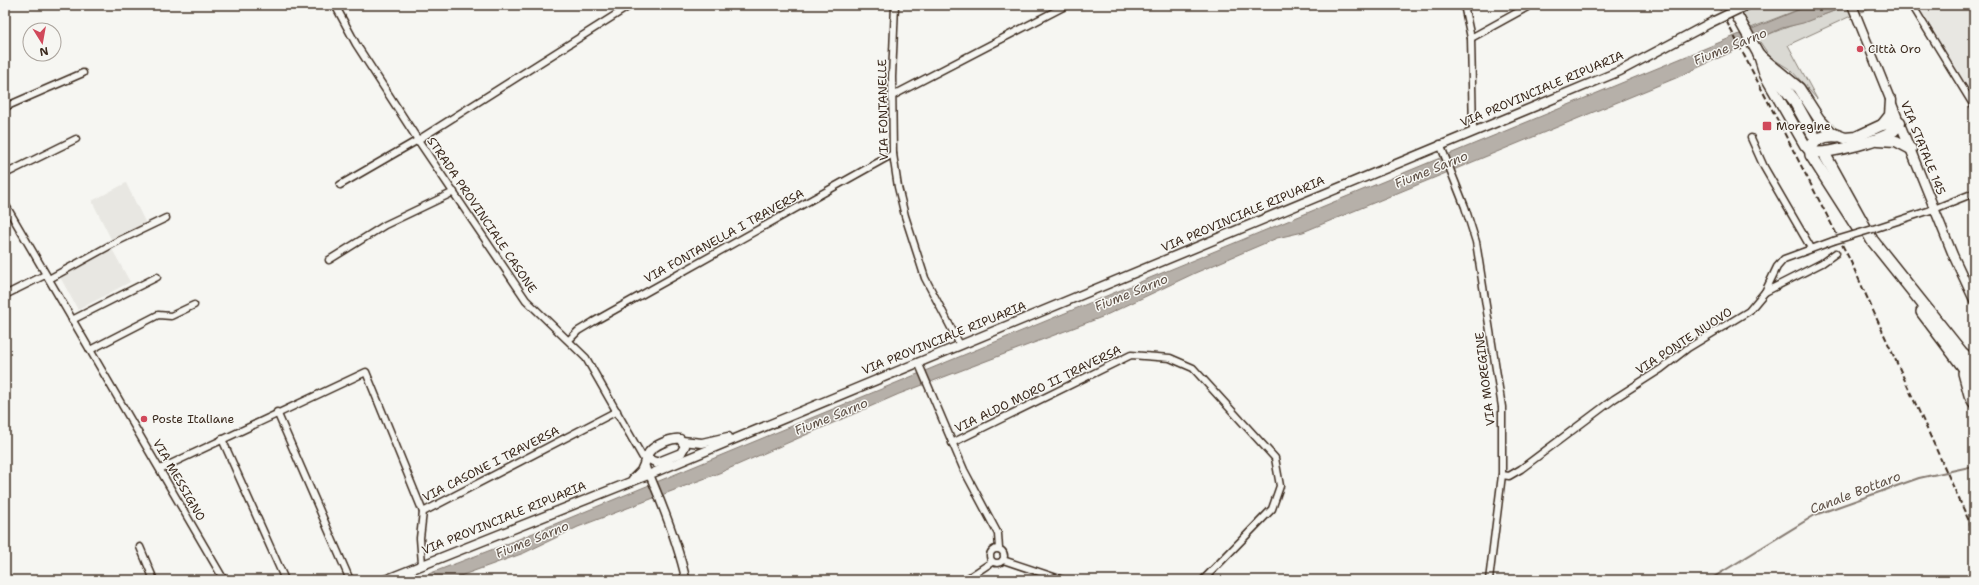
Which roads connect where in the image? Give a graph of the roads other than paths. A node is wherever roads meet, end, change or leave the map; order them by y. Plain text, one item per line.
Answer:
1 (335, 5) edge
2 (630, 5) edge
3 (895, 5) edge
4 (1067, 5) edge
5 (1464, 5) edge
6 (1531, 5) edge
7 (1852, 5) edge
8 (1912, 5) edge
9 (1739, 6) edge
10 (1472, 38) junction
11 (1756, 51) junction
12 (83, 73) dead end
13 (892, 96) junction
14 (1891, 100) junction
15 (1974, 106) edge
16 (5, 107) edge
17 (1900, 122) junction
18 (1882, 125) junction
19 (1473, 131) junction
20 (1814, 136) dead end
21 (1837, 136) junction
22 (1751, 138) dead end
23 (76, 139) dead end
24 (418, 140) junction
25 (1874, 140) junction
26 (1440, 144) junction
27 (1911, 149) junction
28 (1811, 152) junction
29 (893, 154) junction
30 (1826, 157) dead end
31 (5, 174) edge
32 (340, 185) dead end
33 (454, 192) junction
34 (1974, 193) edge
35 (5, 204) edge
36 (1934, 209) junction
37 (166, 218) dead end
38 (1811, 248) junction
39 (1881, 252) junction
40 (1836, 253) dead end
41 (329, 260) dead end
42 (1898, 274) junction
43 (47, 277) junction
44 (157, 277) dead end
45 (1765, 292) junction
46 (5, 295) edge
47 (1974, 300) edge
48 (194, 304) dead end
49 (72, 320) junction
50 (569, 340) junction
51 (960, 345) junction
52 (90, 350) junction
53 (1974, 363) edge
54 (918, 364) junction
55 (1963, 368) junction
56 (1974, 374) edge
57 (1974, 381) edge
58 (1974, 385) edge
59 (1974, 392) edge
60 (1974, 402) edge
61 (617, 411) junction
62 (277, 412) junction
63 (743, 434) junction
64 (222, 439) junction
65 (682, 441) junction
66 (952, 443) junction
67 (638, 448) junction
68 (681, 453) junction
69 (647, 456) junction
70 (671, 464) junction
71 (160, 468) junction
72 (653, 470) junction
73 (1502, 476) junction
74 (633, 479) junction
75 (423, 512) junction
76 (140, 547) dead end
77 (998, 549) junction
78 (1003, 560) junction
79 (992, 562) junction
80 (422, 564) junction
81 (154, 580) edge
82 (224, 580) edge
83 (285, 580) edge
84 (350, 580) edge
85 (384, 580) edge
86 (686, 580) edge
87 (965, 580) edge
88 (1063, 580) edge
89 (1203, 580) edge
90 (1489, 580) edge

1 - 24 street, STRADA PROVINCIALE CASONE
2 - 24 street
3 - 13 street, VIA FONTANELLE
4 - 13 street
5 - 10 street
6 - 10 street
7 - 14 main road, VIA STATALE 145
8 - 15 street
9 - 11 highway
9 - 19 main road, VIA PROVINCIALE RIPUARIA, bridge
10 - 19 street
11 - 20 highway
11 - 21 highway
11 - 28 highway
12 - 16 street
13 - 29 street, VIA FONTANELLE
14 - 17 main road, VIA STATALE 145
14 - 18 highway
17 - 18 highway
17 - 25 highway
17 - 27 main road, VIA STATALE 145
18 - 21 highway
19 - 26 main road, VIA PROVINCIALE RIPUARIA
21 - 28 highway
22 - 38 street
23 - 31 street
24 - 32 street
24 - 33 street, STRADA PROVINCIALE CASONE
25 - 27 highway
25 - 28 highway
26 - 51 main road, VIA PROVINCIALE RIPUARIA
26 - 73 street, VIA MOREGINE
27 - 36 main road, VIA STATALE 145
28 - 39 highway
29 - 50 street, VIA FONTANELLA I TRAVERSA
29 - 51 street, VIA FONTANELLE
30 - 39 highway
33 - 41 street
33 - 50 street, STRADA PROVINCIALE CASONE
34 - 36 street, VIA PONTE NUOVO
35 - 43 street, VIA MESSIGNO
36 - 38 street, VIA PONTE NUOVO, bridge
36 - 47 main road, VIA STATALE 145
37 - 43 street
38 - 45 street, VIA PONTE NUOVO
39 - 42 highway
40 - 45 street
42 - 53 highway
42 - 55 highway
43 - 46 street
43 - 49 street, VIA MESSIGNO
44 - 49 street
45 - 73 street, VIA PONTE NUOVO
48 - 52 street
49 - 52 street, VIA MESSIGNO
50 - 61 street, STRADA PROVINCIALE CASONE
51 - 54 main road, VIA PROVINCIALE RIPUARIA
52 - 71 street, VIA MESSIGNO
54 - 63 main road, VIA PROVINCIALE RIPUARIA
54 - 66 street
55 - 56 highway
55 - 57 highway
55 - 58 highway
55 - 59 highway
55 - 60 highway
61 - 67 street, STRADA PROVINCIALE CASONE
61 - 75 street, VIA CASONE I TRAVERSA
62 - 64 street
62 - 75 street
62 - 84 street
63 - 65 main road, VIA PROVINCIALE RIPUARIA
63 - 70 main road, VIA PROVINCIALE RIPUARIA
64 - 71 street
64 - 83 street
65 - 68 main road
65 - 69 main road, VIA PROVINCIALE RIPUARIA
66 - 77 street
66 - 89 street, VIA ALDO MORO II TRAVERSA
67 - 69 street, STRADA PROVINCIALE CASONE
67 - 69 street
68 - 70 main road
68 - 72 main road, VIA PROVINCIALE RIPUARIA
69 - 72 street
69 - 72 main road
69 - 74 main road
70 - 72 main road
71 - 82 street, VIA MESSIGNO
72 - 74 main road, VIA PROVINCIALE RIPUARIA
72 - 86 street
73 - 90 street, VIA MOREGINE
74 - 80 main road, VIA PROVINCIALE RIPUARIA
75 - 80 street, VIA CASONE I TRAVERSA
76 - 81 street
77 - 78 street
77 - 79 street
78 - 79 street
78 - 88 street
79 - 87 street
80 - 85 main road, VIA PROVINCIALE RIPUARIA

